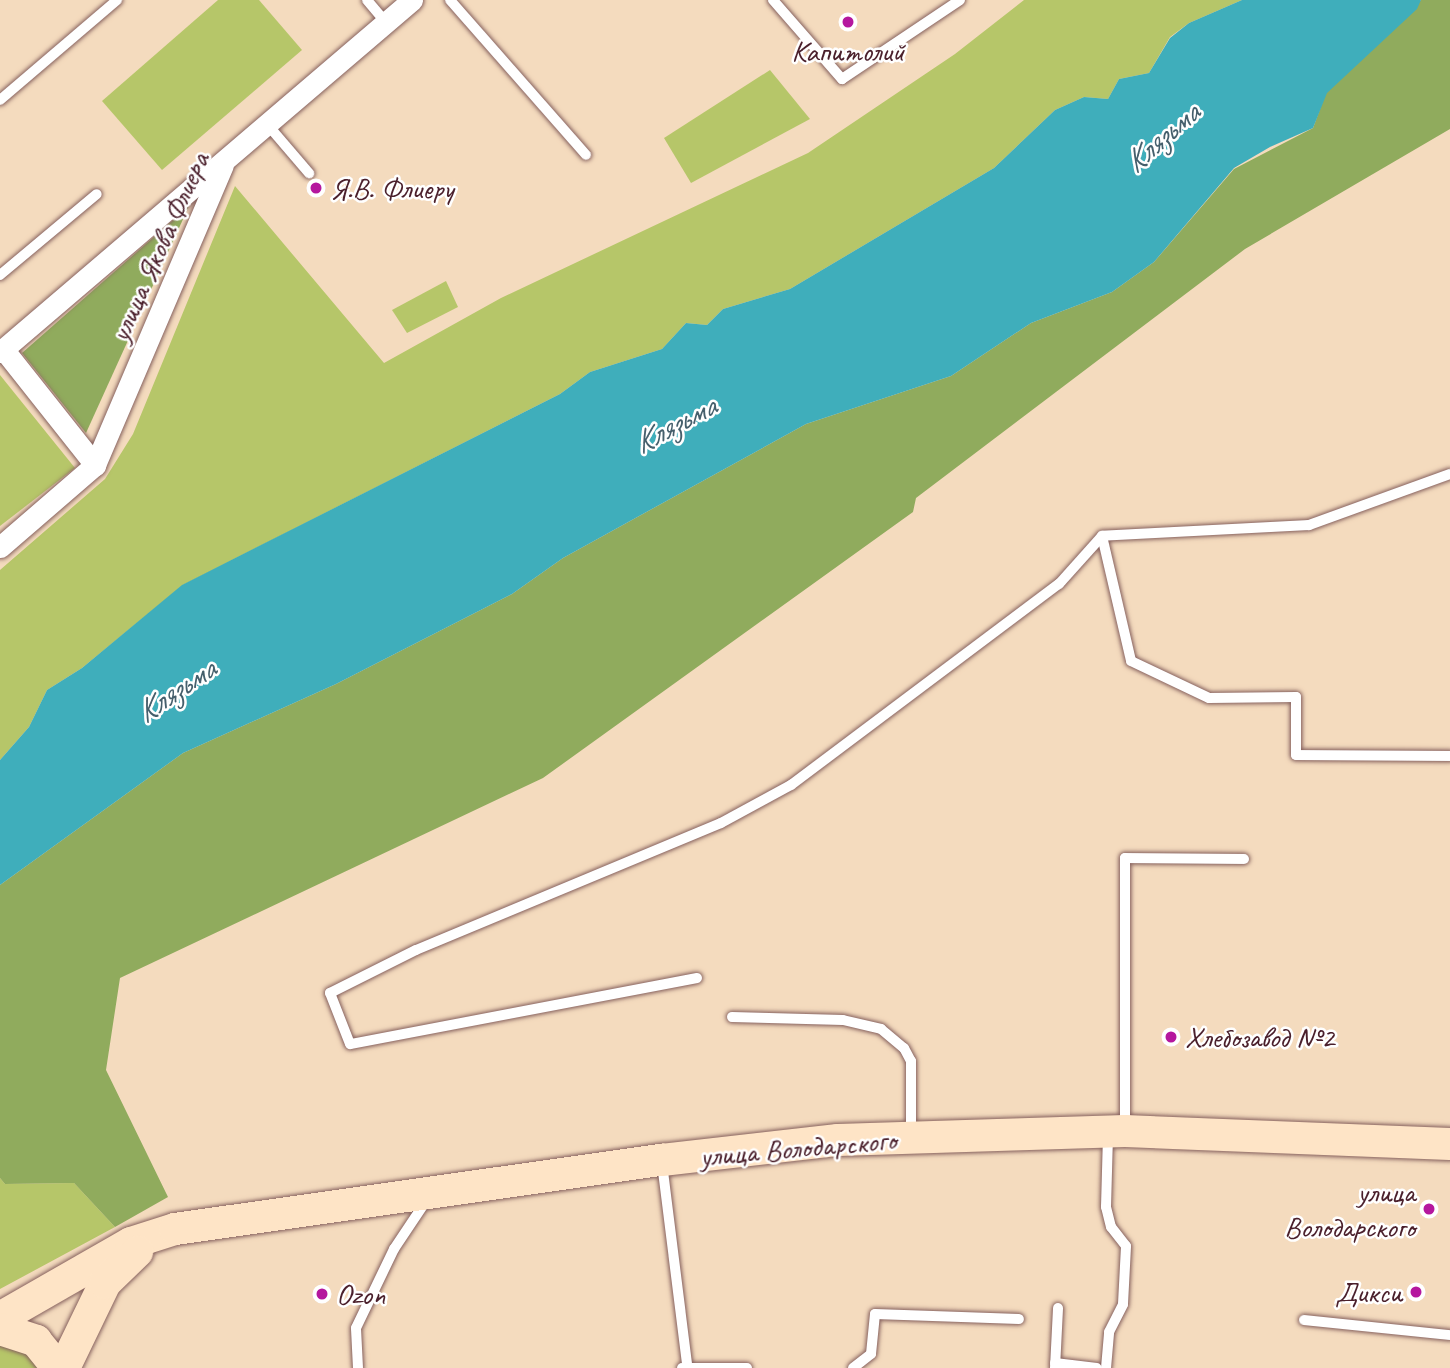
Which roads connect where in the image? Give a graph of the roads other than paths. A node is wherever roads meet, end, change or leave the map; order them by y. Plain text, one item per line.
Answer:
1 (117, 0) edge
2 (367, 0) edge
3 (412, 0) edge
4 (450, 0) edge
5 (773, 0) edge
6 (960, 0) edge
7 (386, 23) junction
8 (0, 100) edge
9 (267, 124) junction
10 (586, 155) dead end
11 (225, 160) junction
12 (309, 173) dead end
13 (97, 194) dead end
14 (0, 274) edge
15 (1, 349) edge
16 (95, 465) junction
17 (1450, 474) edge
18 (1102, 536) junction
19 (0, 547) edge
20 (1450, 757) edge
21 (1244, 859) dead end
22 (696, 978) dead end
23 (732, 1017) dead end
24 (1116, 1131) junction
25 (911, 1138) junction
26 (1450, 1144) edge
27 (662, 1160) junction
28 (430, 1195) junction
29 (152, 1238) junction
30 (1058, 1308) dead end
31 (0, 1318) edge
32 (1019, 1319) dead end
33 (1304, 1320) dead end
34 (0, 1329) edge
35 (1450, 1335) edge
36 (684, 1366) edge
37 (1055, 1366) edge
38 (58, 1368) edge
39 (64, 1368) edge
40 (358, 1368) edge
41 (747, 1368) edge
42 (853, 1368) edge
43 (1097, 1368) edge
44 (1106, 1368) edge

1 - 8 lane
2 - 7 lane
3 - 7 street, улица Якова Флиера
4 - 10 lane
5 - 6 lane
7 - 9 street, улица Якова Флиера
9 - 11 street, улица Якова Флиера
9 - 12 lane
11 - 15 street
11 - 16 street, улица Якова Флиера
13 - 14 lane
15 - 16 street
16 - 19 street
17 - 18 lane
18 - 20 lane
18 - 22 lane
21 - 24 lane
23 - 25 lane
24 - 25 main road, улица Володарского
24 - 26 main road, улица Володарского
24 - 44 lane
25 - 27 main road, улица Володарского
27 - 28 main road, улица Володарского
27 - 36 lane
28 - 29 main road, улица Володарского
28 - 40 lane
29 - 31 main road, улица Володарского
29 - 39 main road
30 - 37 lane
32 - 42 lane
33 - 35 lane
34 - 38 main road
36 - 41 lane
37 - 43 lane

